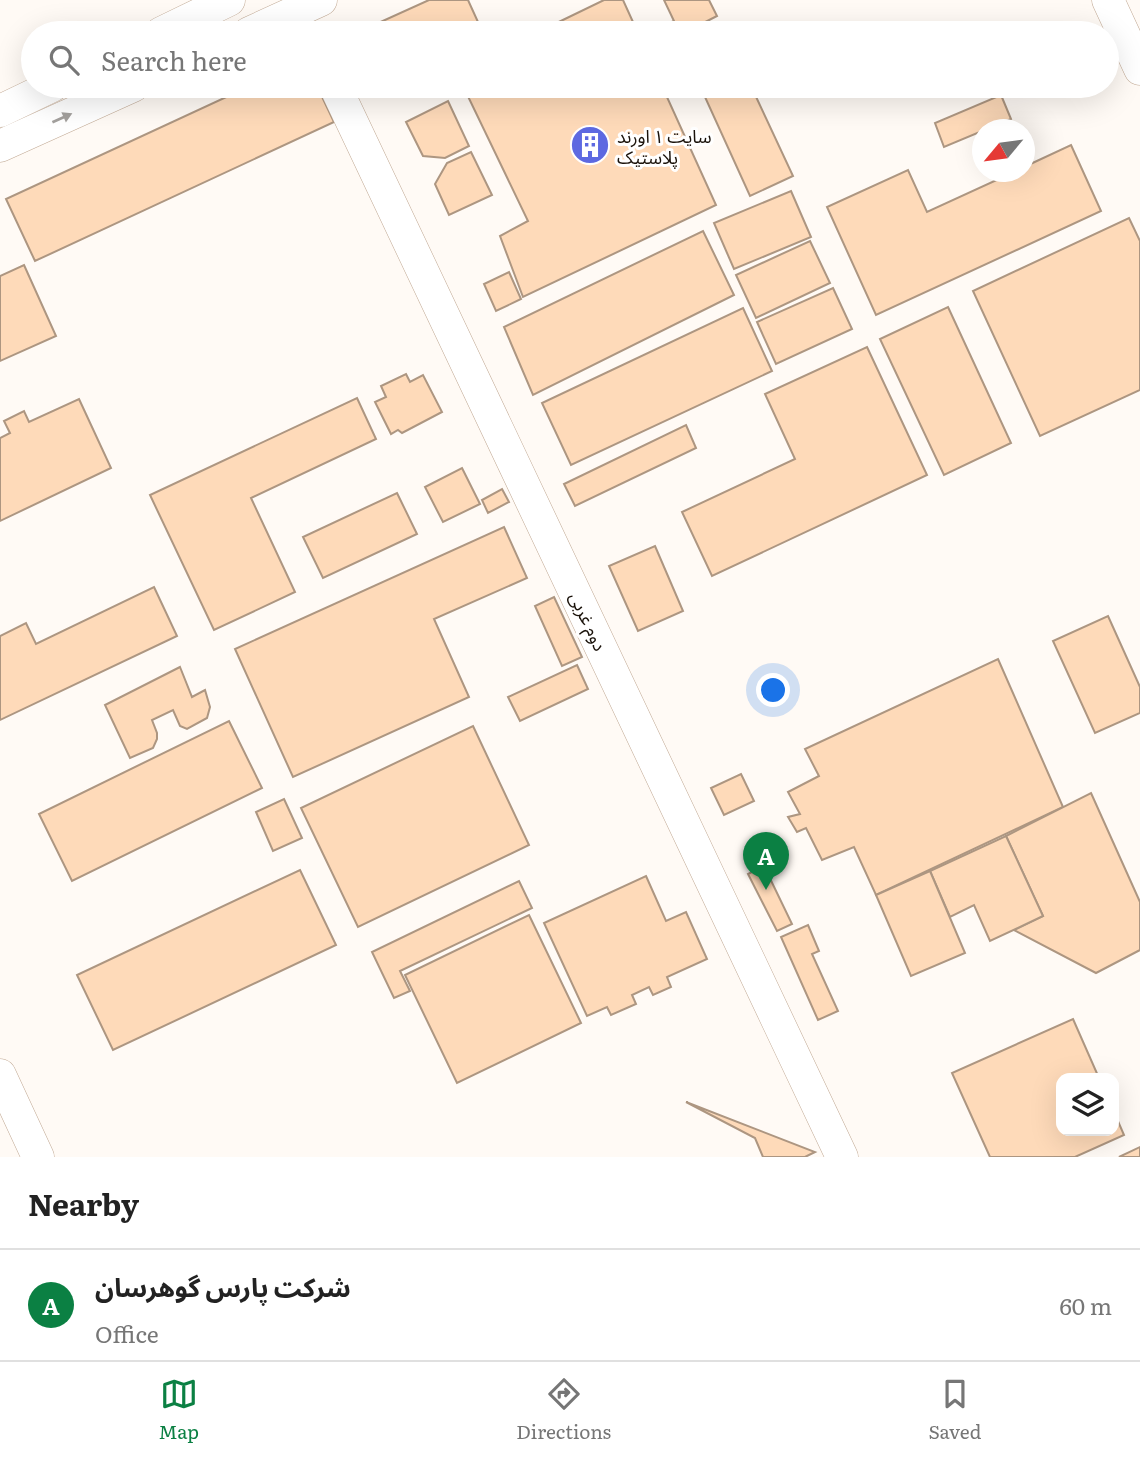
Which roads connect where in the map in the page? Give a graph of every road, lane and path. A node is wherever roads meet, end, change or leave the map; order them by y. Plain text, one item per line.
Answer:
1 (232, 0) edge
2 (261, 0) edge
3 (1108, 0) edge
4 (306, 11) edge
5 (186, 21) edge
6 (263, 21) edge
7 (280, 21) edge
8 (1118, 21) edge
9 (1119, 24) edge
10 (1140, 69) edge
11 (27, 98) edge
12 (106, 98) edge
13 (341, 98) edge
14 (0, 111) edge
15 (0, 146) edge
16 (0, 1075) edge
17 (38, 1157) edge
18 (842, 1157) edge

1 - 5 street
2 - 6 street
3 - 8 street
4 - 7 street
9 - 10 street
11 - 14 street
15 -> 12 street
13 - 18 street, دوم غربی
16 - 17 street

